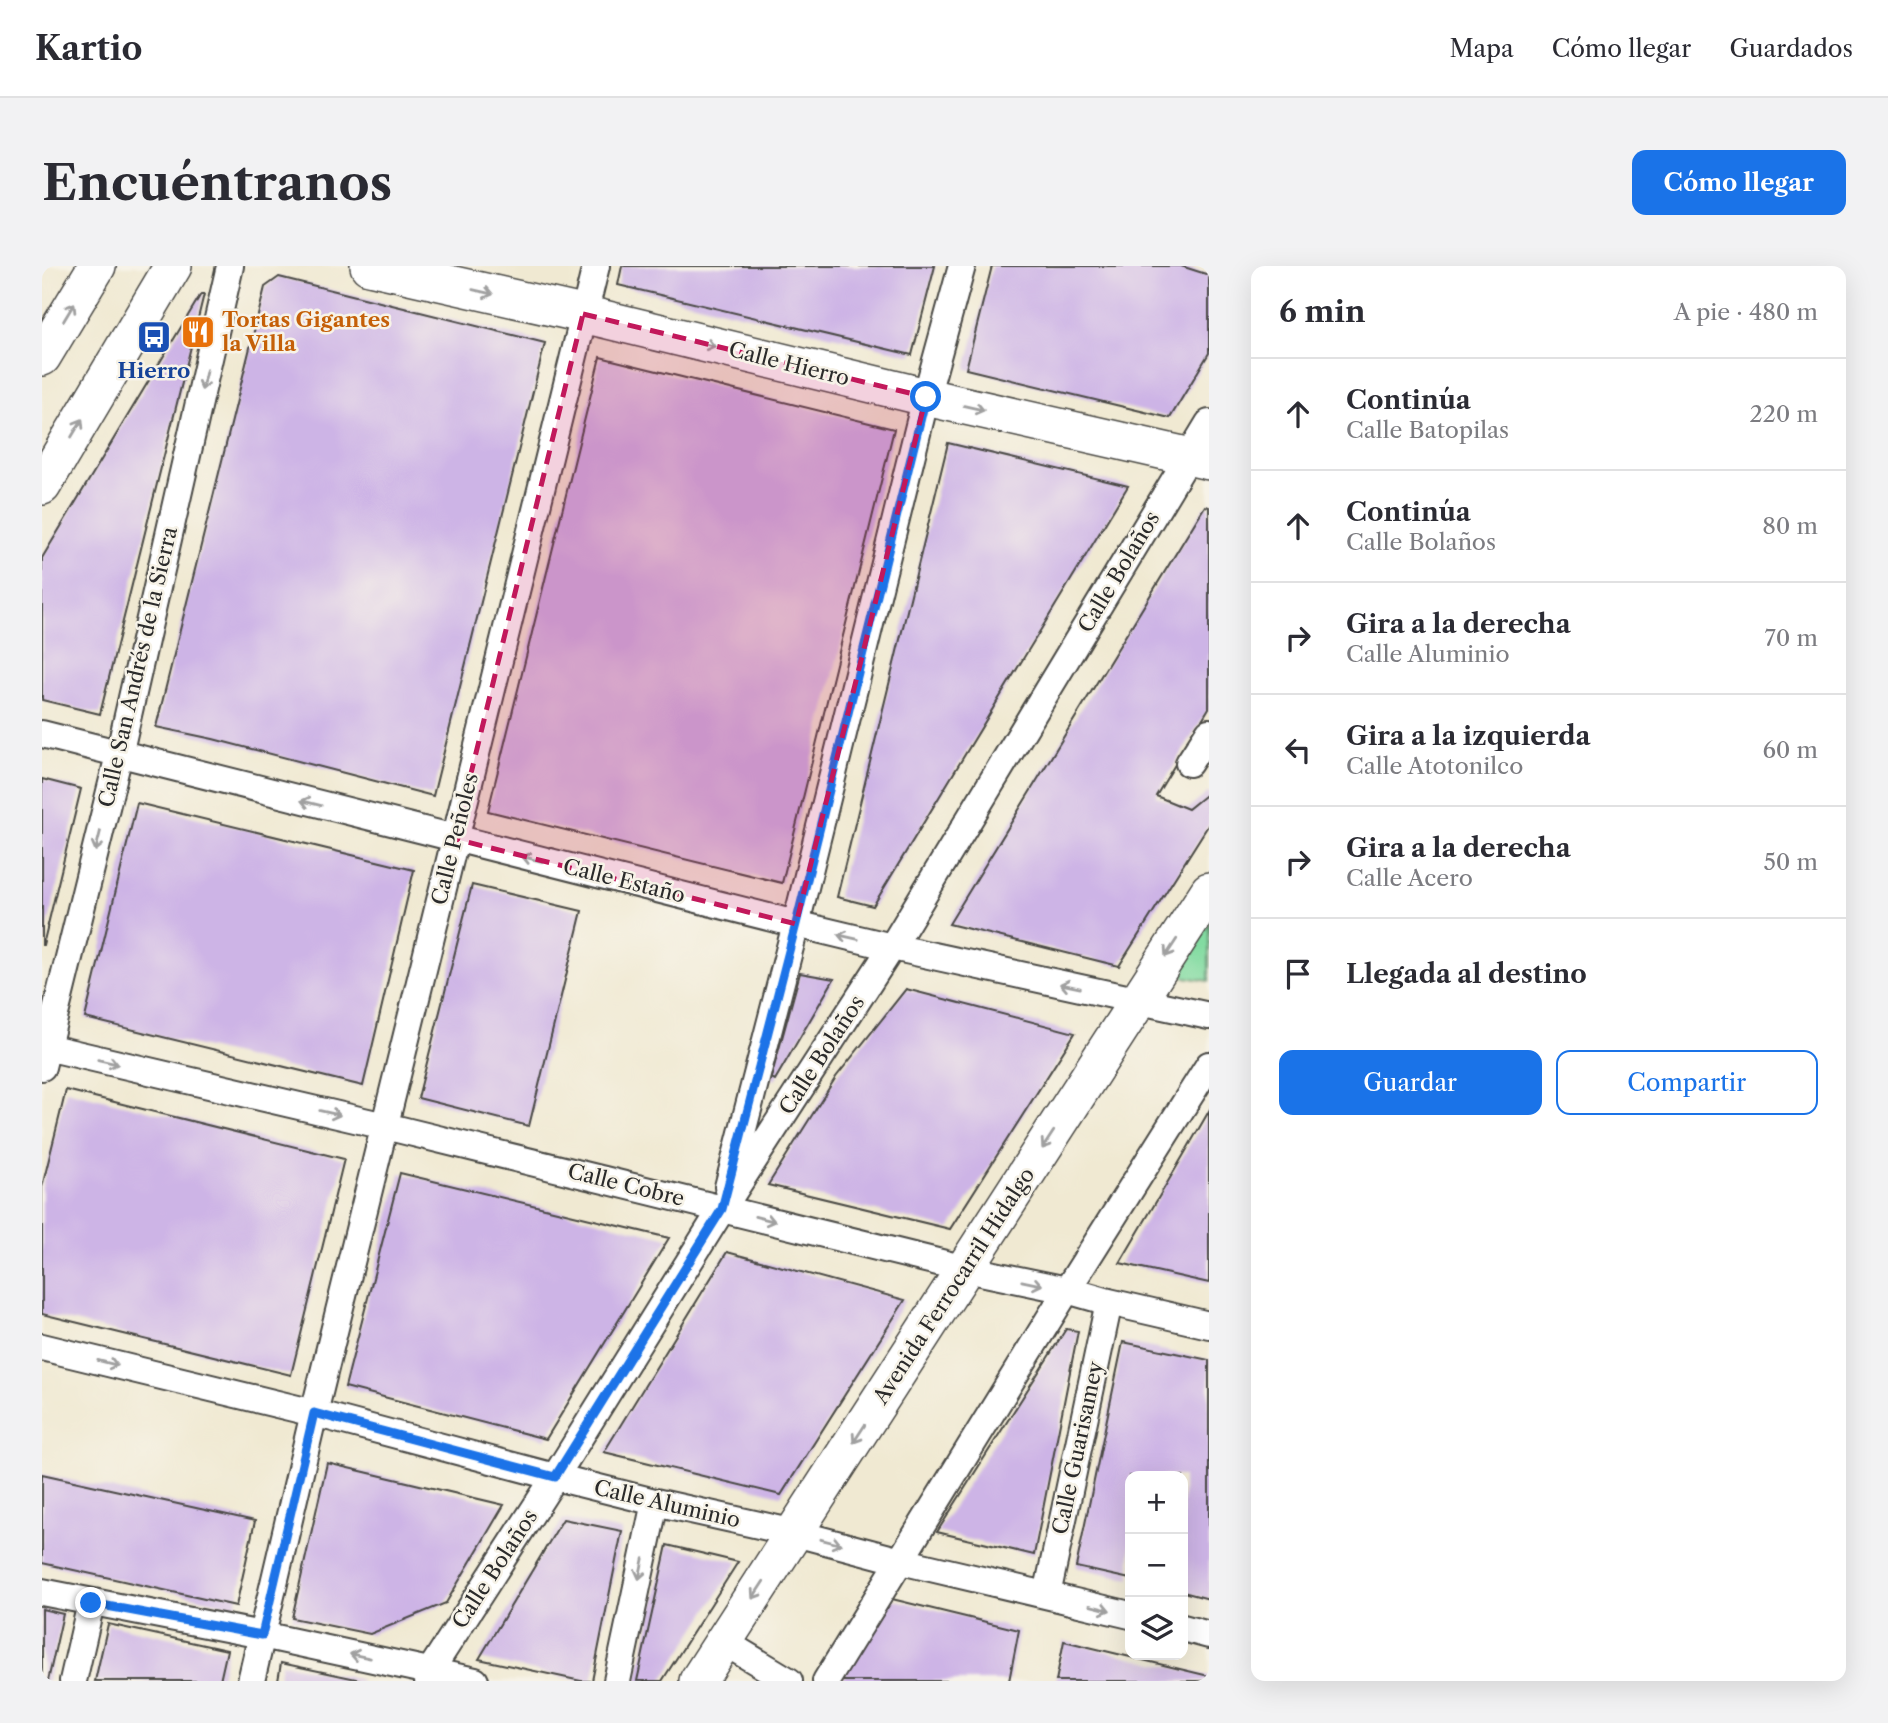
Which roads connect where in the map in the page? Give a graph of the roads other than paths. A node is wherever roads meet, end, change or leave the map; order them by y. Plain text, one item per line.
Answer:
1 (97, 266) edge
2 (173, 266) edge
3 (230, 266) edge
4 (369, 266) edge
5 (596, 266) edge
6 (962, 266) edge
7 (583, 314) junction
8 (42, 357) edge
9 (926, 397) junction
10 (1209, 423) edge
11 (1199, 458) edge
12 (42, 486) edge
13 (1209, 732) edge
14 (42, 734) edge
15 (119, 755) junction
16 (1189, 763) dead end
17 (455, 839) junction
18 (1209, 891) edge
19 (796, 924) junction
20 (892, 947) junction
21 (1137, 1001) junction
22 (1209, 1016) edge
23 (44, 1053) edge
24 (1209, 1065) edge
25 (385, 1126) junction
26 (722, 1209) junction
27 (966, 1269) junction
28 (1067, 1290) junction
29 (1109, 1302) junction
30 (1209, 1325) edge
31 (42, 1347) edge
32 (314, 1413) junction
33 (555, 1477) junction
34 (655, 1502) junction
35 (795, 1533) junction
36 (901, 1561) junction
37 (42, 1592) edge
38 (1047, 1595) junction
39 (91, 1603) junction
40 (1125, 1614) edge
41 (1188, 1629) edge
42 (262, 1635) junction
43 (1209, 1635) edge
44 (724, 1642) junction
45 (428, 1676) edge
46 (73, 1681) edge
47 (251, 1681) edge
48 (475, 1681) edge
49 (617, 1681) edge
50 (698, 1681) edge
51 (789, 1681) edge
52 (826, 1681) edge

8 -> 1 main road
12 -> 2 main road
3 -> 15 street, Calle San Andrés de la Sierra
4 -> 7 main road, Calle Hierro
5 - 7 street, Calle Peñoles
6 - 9 street
7 -> 9 main road, Calle Hierro
7 - 17 street, Calle Peñoles
9 -> 11 main road, Calle Hierro
9 - 19 street
10 - 11 street, Calle Bolaños
11 - 20 street, Calle Bolaños
13 - 16 street
14 - 15 street, Calle Estaño
17 -> 15 street, Calle Estaño
15 -> 23 street, Calle San Andrés de la Sierra
19 -> 17 street, Calle Estaño
17 - 25 street, Calle Peñoles
18 -> 21 main road, Avenida Ferrocarril Hidalgo
20 -> 19 street, Calle Estaño
19 - 26 street
21 -> 20 street, Calle Estaño
20 - 26 street, Calle Bolaños
21 - 22 street, Calle Estaño
21 -> 27 main road, Avenida Ferrocarril Hidalgo
23 -> 25 street, Calle Cobre
24 - 28 street
25 - 26 street, Calle Cobre
25 - 32 street, Calle Peñoles
26 -> 27 street, Calle Cobre
26 - 33 street, Calle Bolaños
27 -> 28 street, Calle Cobre
27 -> 35 main road, Avenida Ferrocarril Hidalgo
28 - 29 street, Calle Cobre
28 - 36 street
29 - 30 street, Calle Cobre
29 - 38 street, Calle Guarisamey
31 -> 32 street, Calle Aluminio
32 - 33 street, Calle Aluminio
32 - 42 street, Calle Peñoles
33 - 34 street, Calle Aluminio
33 - 45 street, Calle Bolaños
34 - 35 street, Calle Aluminio
34 -> 49 street
35 -> 36 street, Calle Aluminio
35 -> 44 main road, Avenida Ferrocarril Hidalgo
36 - 38 street, Calle Aluminio
36 - 52 street
37 - 39 street
38 -> 40 street, Calle Aluminio
39 - 42 street
39 - 46 street
41 - 43 street
45 -> 42 street
42 - 47 street, Calle Peñoles
44 - 50 main road, Avenida Ferrocarril Hidalgo
44 - 51 street
45 - 48 street

